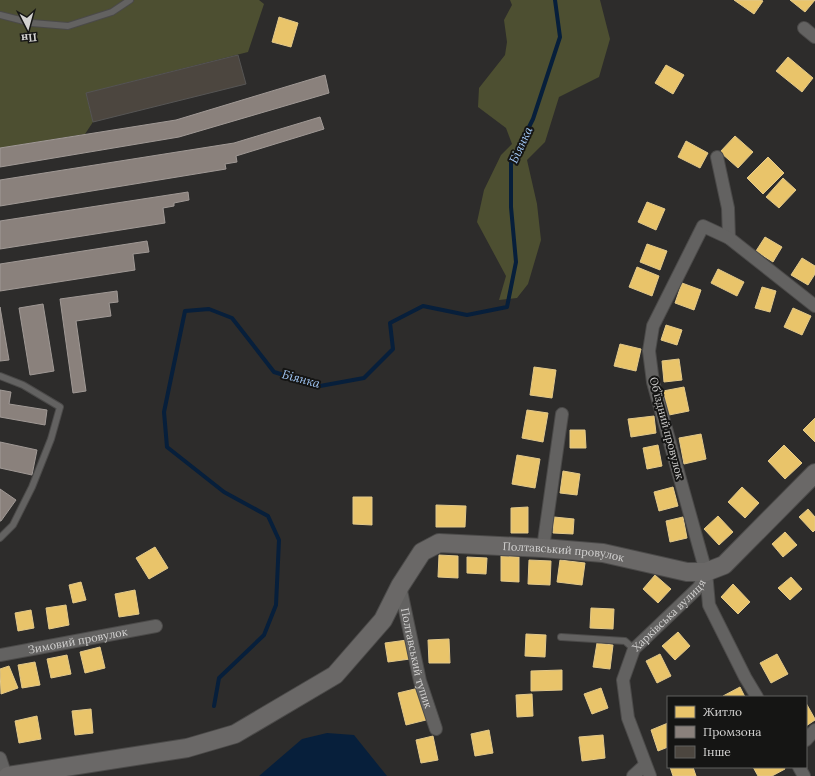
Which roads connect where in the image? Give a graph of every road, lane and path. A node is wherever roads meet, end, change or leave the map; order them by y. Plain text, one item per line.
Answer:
1 (130, 0) edge
2 (0, 15) edge
3 (804, 28) dead end
4 (815, 37) edge
5 (717, 157) dead end
6 (729, 238) junction
7 (815, 306) edge
8 (0, 376) edge
9 (562, 414) dead end
10 (815, 473) edge
11 (0, 538) edge
12 (543, 548) junction
13 (706, 572) junction
14 (400, 586) junction
15 (156, 626) dead end
16 (561, 637) dead end
17 (634, 648) junction
18 (0, 655) edge
19 (756, 696) edge
20 (436, 730) dead end
21 (815, 730) edge
22 (807, 739) edge
23 (0, 758) edge
24 (648, 770) edge
25 (7, 776) edge
26 (633, 776) edge

1 - 2 lane
3 - 4 street
5 - 6 street
6 - 7 street, Обʼїздний провулок
6 - 13 street, Обʼїздний провулок
8 - 11 lane
9 - 12 street
10 - 13 street, Харківська вулиця
12 - 13 street, Полтавський провулок
12 - 14 street, Полтавський провулок
13 - 17 street, Харківська вулиця
13 - 19 street
14 - 20 street, Полтавський тупик
14 - 25 street
15 - 18 street, Зимовий провулок
16 - 17 lane
17 - 24 street, Харківська вулиця
21 - 22 street
23 - 25 street
24 - 26 street

